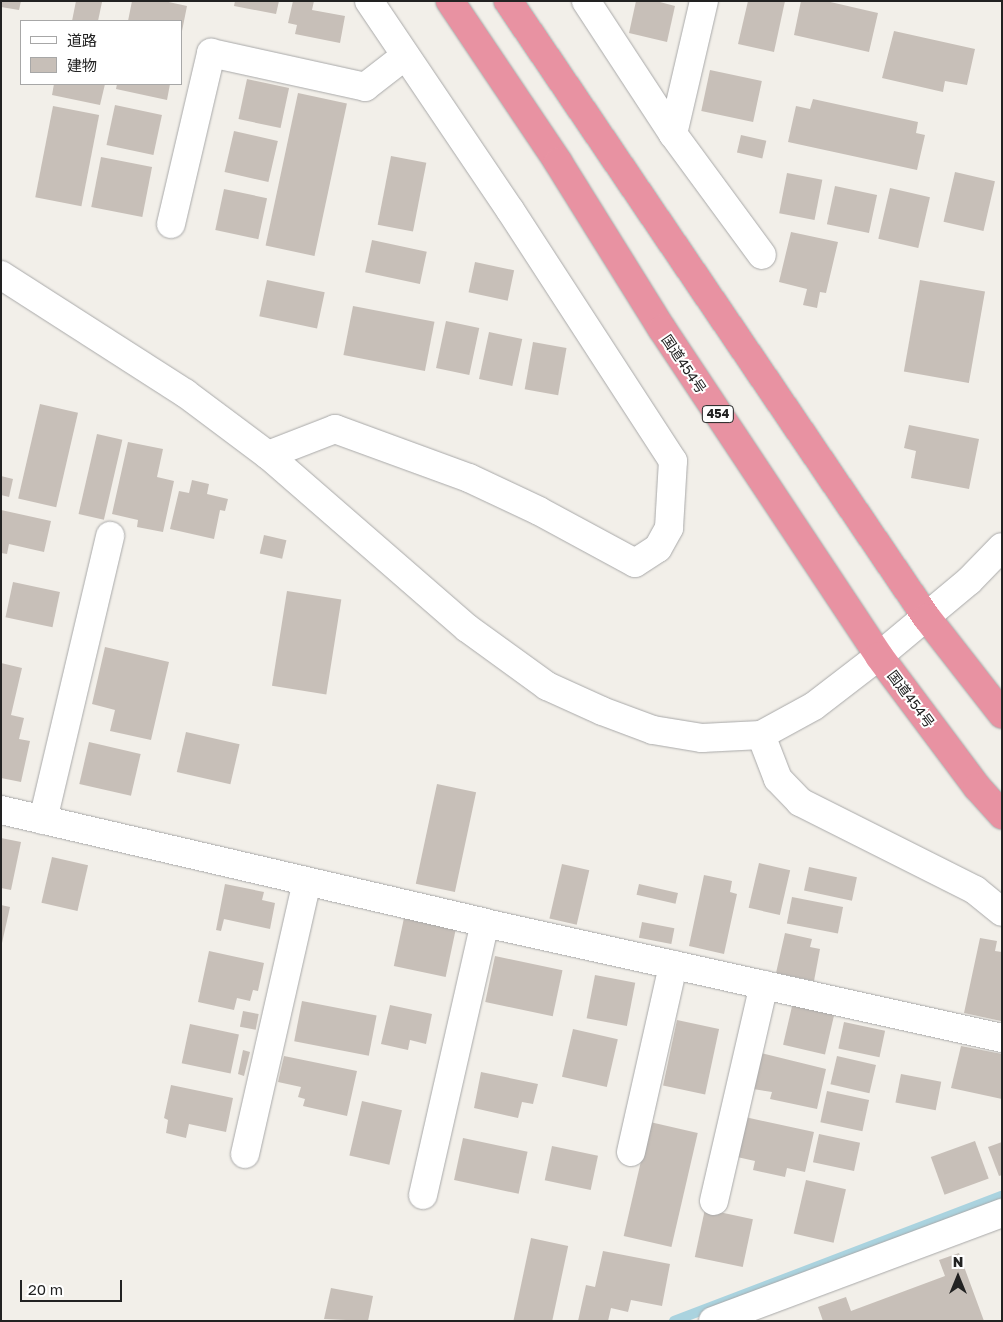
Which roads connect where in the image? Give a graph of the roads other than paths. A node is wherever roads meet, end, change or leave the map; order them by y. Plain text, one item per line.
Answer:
1 (369, 1) edge
2 (450, 1) edge
3 (508, 1) edge
4 (586, 1) edge
5 (704, 1) edge
6 (405, 56) junction
7 (673, 134) junction
8 (172, 224) dead end
9 (762, 255) dead end
10 (1, 275) edge
11 (268, 454) junction
12 (110, 536) dead end
13 (1002, 547) edge
14 (927, 618) junction
15 (878, 656) junction
16 (1002, 714) edge
17 (761, 735) junction
18 (1, 810) edge
19 (1002, 815) edge
20 (43, 820) junction
21 (307, 882) junction
22 (1002, 912) edge
23 (485, 923) junction
24 (673, 965) junction
25 (764, 985) junction
26 (1002, 1038) edge
27 (631, 1152) dead end
28 (245, 1154) dead end
29 (423, 1195) dead end
30 (714, 1201) dead end
31 (1002, 1214) edge
32 (713, 1321) edge

1 - 6 street
2 - 15 highway, 国道454号 / 454
3 - 14 highway
4 - 7 street
5 - 7 street
6 - 8 street
6 - 11 street
7 - 9 street
10 - 11 street
11 - 17 street
12 - 20 street
13 - 14 street
14 - 15 street
14 - 16 highway
15 - 17 street
15 - 19 highway, 国道454号 / 454
17 - 22 street
18 - 20 street
20 - 21 street
21 - 23 street
21 - 28 street
23 - 24 street
23 - 29 street
24 - 25 street
24 - 27 street
25 - 26 street
25 - 30 street
31 - 32 street

